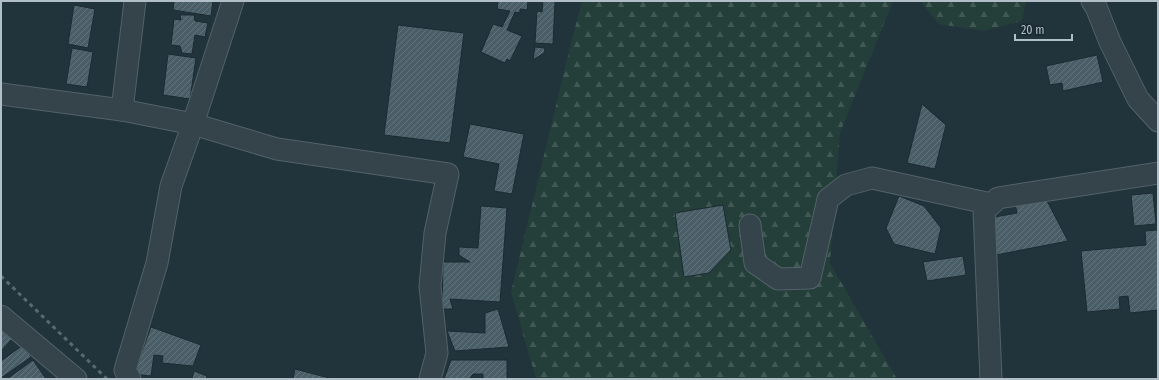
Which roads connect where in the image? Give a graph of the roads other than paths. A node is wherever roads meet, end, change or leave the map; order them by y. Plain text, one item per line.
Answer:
1 (135, 1) edge
2 (233, 1) edge
3 (1092, 1) edge
4 (1, 94) edge
5 (122, 110) junction
6 (1158, 121) edge
7 (193, 124) junction
8 (1158, 173) edge
9 (992, 204) junction
10 (750, 225) dead end
11 (1, 316) edge
12 (76, 379) edge
13 (130, 379) edge
14 (430, 379) edge
15 (990, 379) edge

1 - 5 street
2 - 7 street
3 - 6 street
4 - 5 street
5 - 7 street
7 - 13 street
7 - 14 street
8 - 9 street
9 - 10 street
9 - 15 street
11 - 12 street

